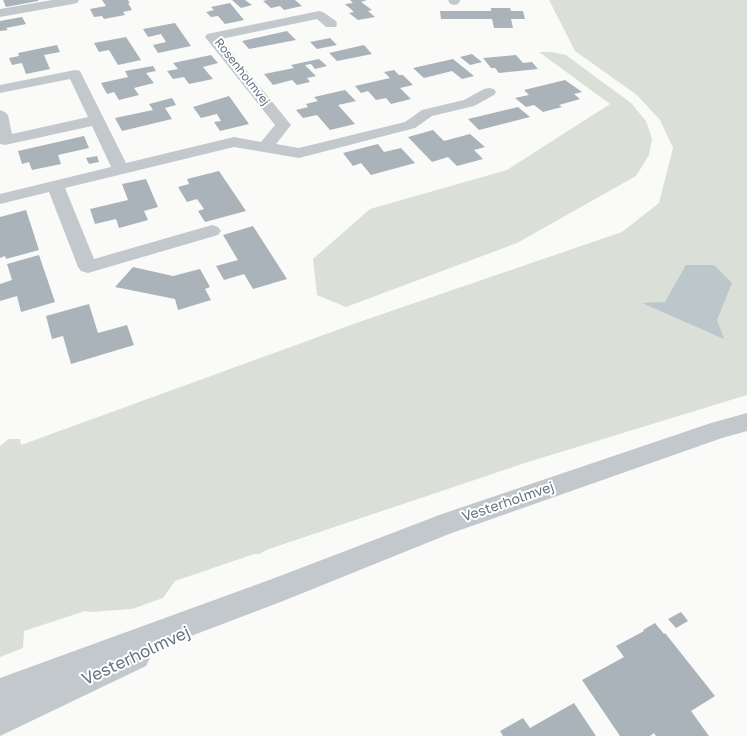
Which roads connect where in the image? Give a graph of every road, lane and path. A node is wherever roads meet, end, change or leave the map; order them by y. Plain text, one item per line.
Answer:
1 (65, 1) edge
2 (0, 13) edge
3 (331, 24) dead end
4 (0, 89) edge
5 (489, 92) dead end
6 (0, 114) edge
7 (97, 120) junction
8 (265, 147) junction
9 (121, 170) junction
10 (55, 185) junction
11 (0, 199) edge
12 (212, 231) dead end
13 (747, 422) edge
14 (273, 592) junction
15 (0, 693) edge
16 (0, 720) edge

1 - 2 street
3 - 8 street, Rosenholmvej
4 - 7 street
5 - 8 street
6 - 7 street
7 - 9 street
8 - 9 street
9 - 10 street
10 - 11 street
10 - 12 street
13 - 14 street, Vesterholmvej
14 - 15 street, Vesterholmvej
14 - 16 street, Vesterholmvej

